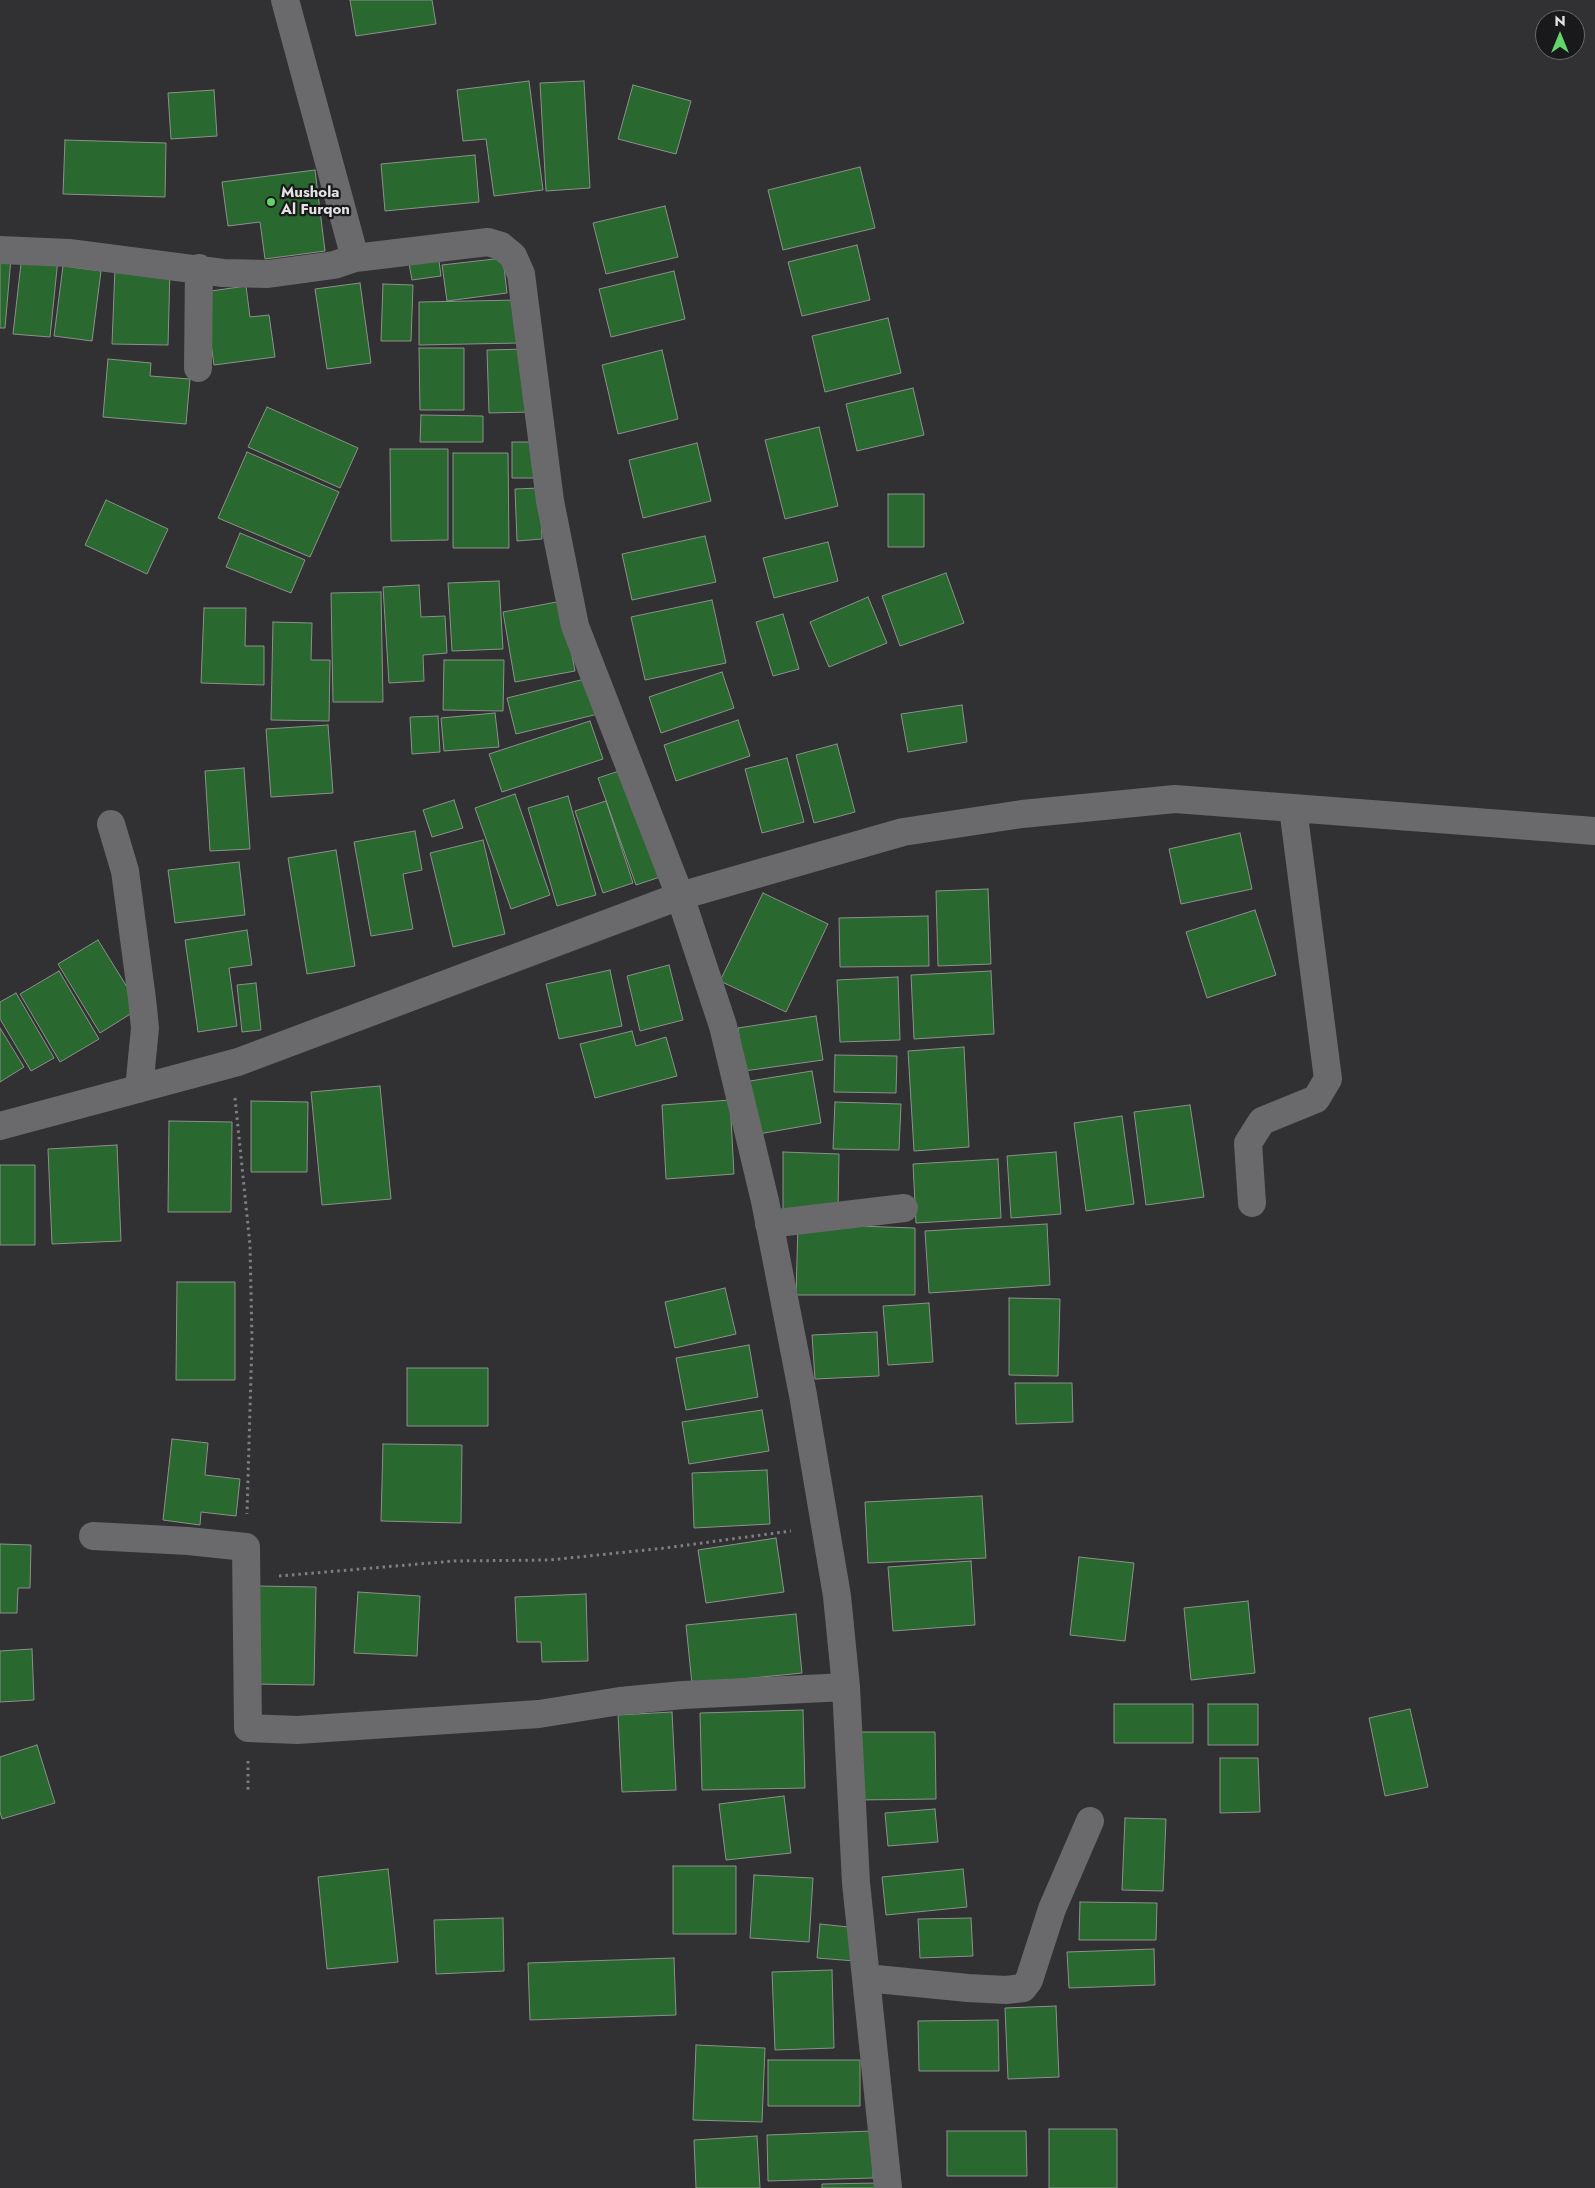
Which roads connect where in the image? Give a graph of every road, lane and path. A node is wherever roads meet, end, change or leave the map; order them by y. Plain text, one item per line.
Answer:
1 (285, 0) edge
2 (0, 250) edge
3 (355, 258) junction
4 (199, 268) junction
5 (198, 368) dead end
6 (1293, 808) junction
7 (111, 824) dead end
8 (1595, 831) edge
9 (680, 896) junction
10 (232, 1064) junction
11 (139, 1089) junction
12 (0, 1126) edge
13 (1252, 1202) dead end
14 (904, 1208) dead end
15 (769, 1224) junction
16 (825, 1527) junction
17 (93, 1536) dead end
18 (246, 1547) junction
19 (246, 1579) junction
20 (846, 1687) junction
21 (1090, 1821) dead end
22 (866, 1978) junction
23 (888, 2188) edge

1 - 3 street
2 - 4 street
3 - 4 street
3 - 9 street
4 - 5 street
6 - 8 street
6 - 9 street
6 - 13 street
7 - 11 street
9 - 10 street
9 - 15 street
10 - 11 street
10 - 18 path
11 - 12 street
14 - 15 street
15 - 16 street
16 - 19 path
16 - 20 street
17 - 18 street
18 - 19 street
19 - 20 street
20 - 22 street
21 - 22 street
22 - 23 street

